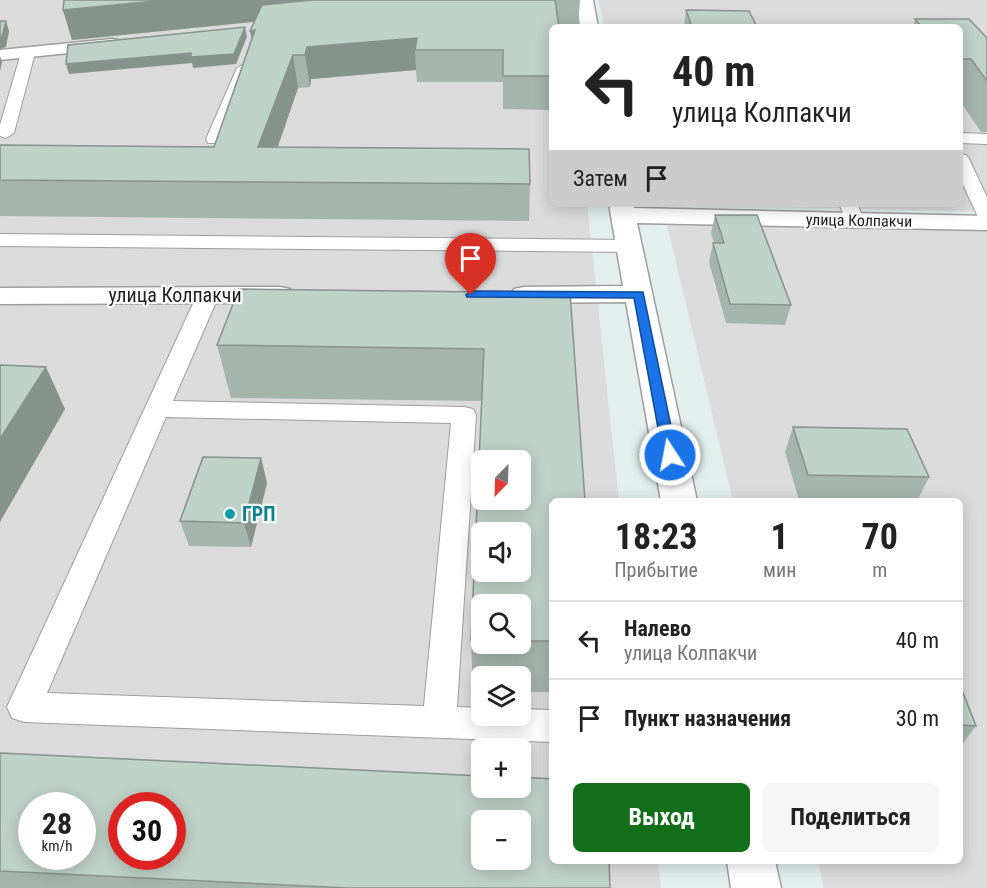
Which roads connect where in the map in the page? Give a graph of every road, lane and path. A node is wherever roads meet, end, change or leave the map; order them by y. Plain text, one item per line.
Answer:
1 (585, 0) edge
2 (589, 24) edge
3 (132, 42) edge
4 (250, 51) edge
5 (28, 52) junction
6 (0, 55) edge
7 (6, 133) dead end
8 (963, 138) edge
9 (214, 139) edge
10 (987, 139) edge
11 (963, 165) edge
12 (622, 209) edge
13 (851, 212) edge
14 (987, 217) edge
15 (987, 223) edge
16 (0, 240) edge
17 (630, 246) junction
18 (639, 294) junction
19 (208, 295) junction
20 (304, 295) edge
21 (495, 295) edge
22 (0, 296) edge
23 (157, 409) junction
24 (678, 498) edge
25 (439, 722) junction
26 (549, 726) edge
27 (752, 864) edge
28 (756, 888) edge

1 - 2 street
3 - 5 street
4 - 9 lane
5 - 6 street
5 - 7 lane
8 - 10 lane
11 - 14 lane
12 - 13 street, улица Колпакчи
12 - 17 street
13 - 15 street, улица Колпакчи
16 - 17 lane
17 - 18 street
18 - 21 street
18 - 24 street
19 - 20 street, улица Колпакчи
19 - 22 street, улица Колпакчи
19 - 23 lane
23 - 25 lane
23 - 25 lane
25 - 26 lane
27 - 28 street

